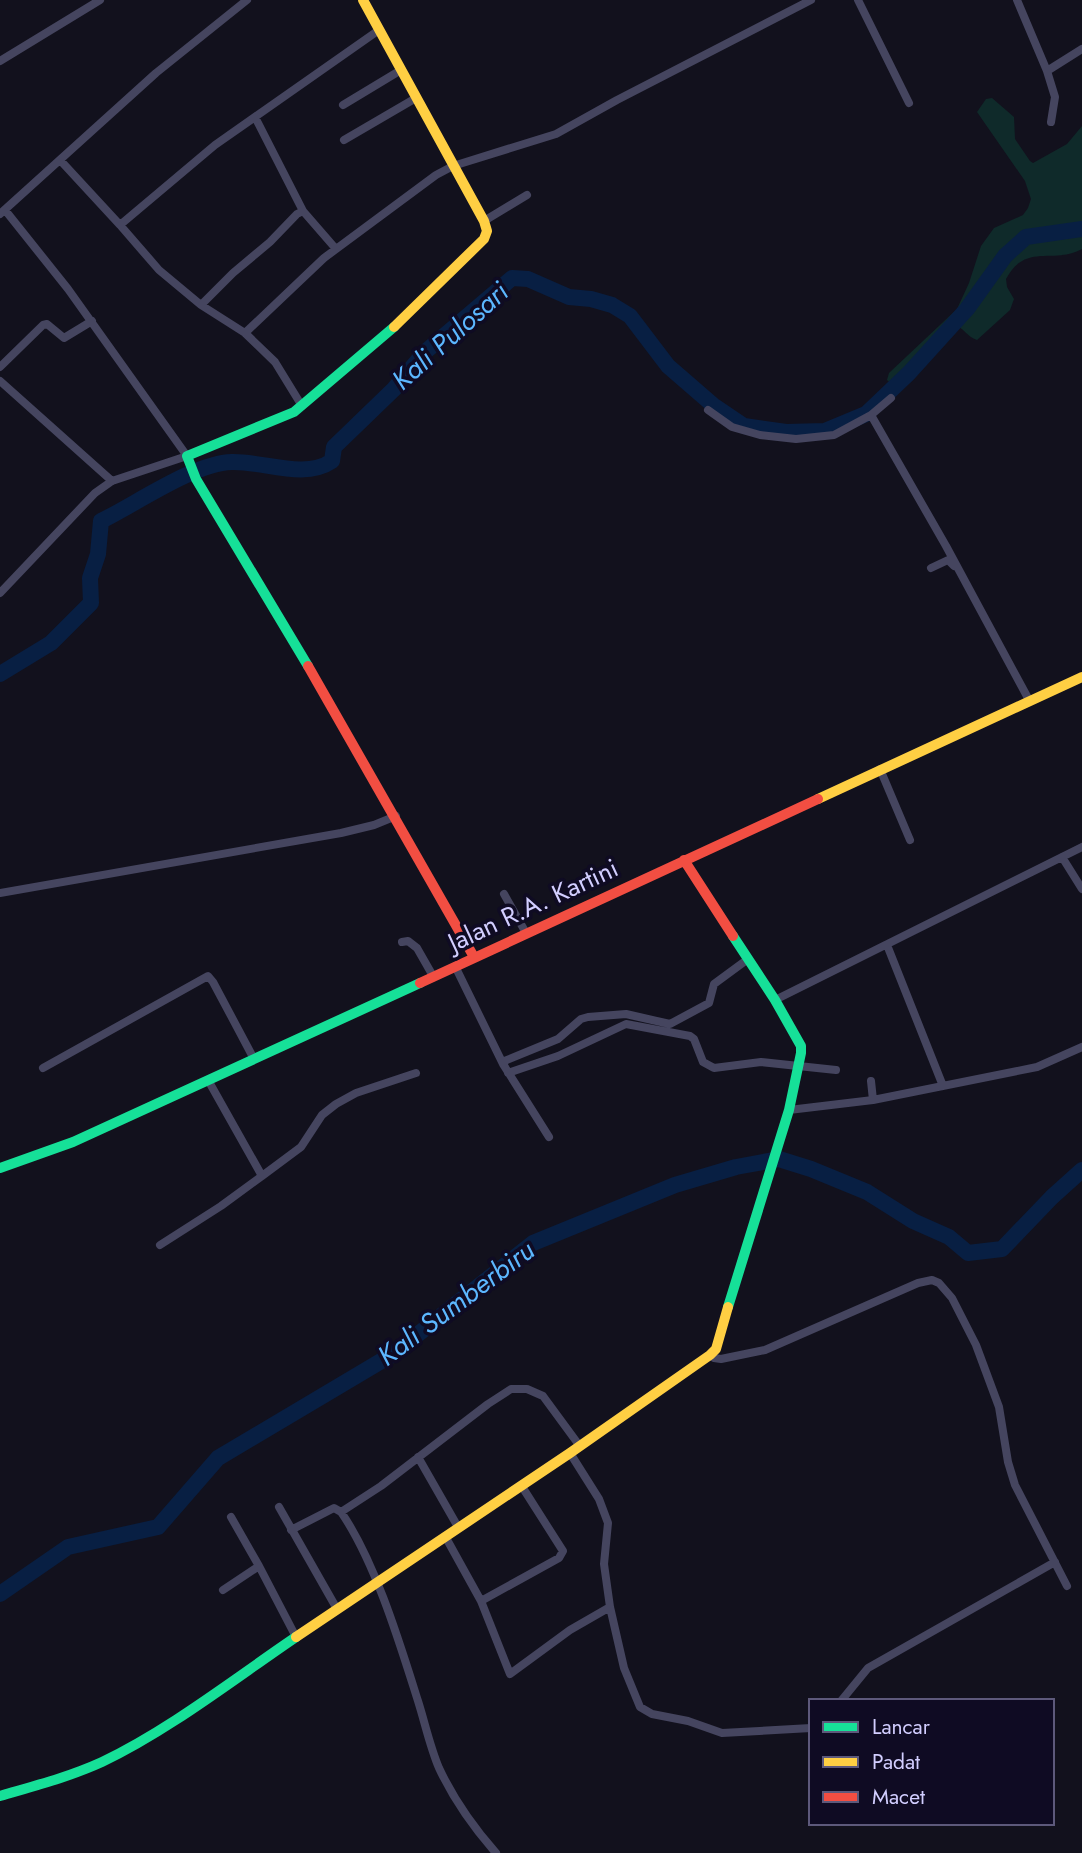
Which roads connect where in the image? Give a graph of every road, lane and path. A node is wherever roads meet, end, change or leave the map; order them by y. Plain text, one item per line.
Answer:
1 (100, 0) edge
2 (247, 0) edge
3 (363, 0) edge
4 (811, 0) edge
5 (858, 0) edge
6 (1017, 0) edge
7 (379, 30) junction
8 (1082, 49) edge
9 (0, 61) edge
10 (401, 70) junction
11 (1047, 71) junction
12 (416, 98) junction
13 (909, 103) dead end
14 (343, 104) dead end
15 (255, 117) junction
16 (1051, 121) dead end
17 (344, 140) dead end
18 (60, 160) junction
19 (453, 166) junction
20 (527, 195) dead end
21 (303, 211) junction
22 (2, 212) edge
23 (484, 221) junction
24 (120, 225) junction
25 (336, 249) junction
26 (201, 305) junction
27 (92, 321) junction
28 (245, 333) junction
29 (0, 367) edge
30 (0, 381) edge
31 (891, 398) dead end
32 (302, 406) junction
33 (708, 410) dead end
34 (871, 415) junction
35 (187, 456) junction
36 (112, 481) junction
37 (931, 568) dead end
38 (0, 593) edge
39 (1082, 677) edge
40 (1027, 701) junction
41 (880, 769) junction
42 (396, 816) junction
43 (910, 840) dead end
44 (1082, 847) edge
45 (1062, 857) junction
46 (684, 860) junction
47 (1082, 889) edge
48 (0, 893) edge
49 (504, 894) dead end
50 (526, 933) junction
51 (402, 942) dead end
52 (887, 945) junction
53 (474, 957) junction
54 (748, 959) junction
55 (455, 966) junction
56 (433, 976) junction
57 (775, 1000) junction
58 (626, 1019) junction
59 (1082, 1047) edge
60 (254, 1059) junction
61 (800, 1063) junction
62 (505, 1067) junction
63 (43, 1068) dead end
64 (836, 1070) dead end
65 (416, 1073) dead end
66 (208, 1080) junction
67 (871, 1081) dead end
68 (943, 1086) junction
69 (873, 1098) junction
70 (789, 1110) junction
71 (549, 1138) dead end
72 (0, 1168) edge
73 (262, 1176) junction
74 (160, 1245) dead end
75 (710, 1355) junction
76 (574, 1449) junction
77 (418, 1457) junction
78 (521, 1485) junction
79 (279, 1507) dead end
80 (341, 1512) junction
81 (231, 1517) dead end
82 (458, 1527) junction
83 (292, 1530) junction
84 (445, 1536) junction
85 (1054, 1563) junction
86 (259, 1566) junction
87 (376, 1581) junction
88 (1068, 1586) dead end
89 (223, 1590) dead end
90 (481, 1601) junction
91 (610, 1606) junction
92 (337, 1609) junction
93 (296, 1637) junction
94 (843, 1699) edge
95 (809, 1728) edge
96 (0, 1796) edge
97 (496, 1853) edge

1 - 9 street
2 - 18 street
3 - 7 street
4 - 19 street
5 - 13 street
6 - 11 street
7 - 10 street
7 - 15 street
8 - 11 street
10 - 12 street
10 - 14 street
11 - 16 street
12 - 17 street
12 - 19 street
15 - 21 street
15 - 24 street
18 - 22 street
18 - 24 street
19 - 23 street
19 - 25 street
20 - 23 street
21 - 25 street
21 - 26 street
22 - 27 street
23 - 32 street
24 - 26 street
25 - 28 street
26 - 28 street
27 - 29 street
27 - 35 street
28 - 32 street
30 - 36 street
31 - 34 street
32 - 35 street
33 - 34 street
34 - 40 street
35 - 36 street
35 - 42 street
36 - 38 street
37 - 40 street
39 - 40 street, Jalan R.A. Kartini
40 - 41 street, Jalan R.A. Kartini
41 - 43 street
41 - 46 street, Jalan R.A. Kartini
42 - 48 street
42 - 53 street
44 - 45 street
45 - 47 street
45 - 52 street
46 - 50 street, Jalan R.A. Kartini
46 - 54 street
49 - 50 street
50 - 53 street, Jalan R.A. Kartini
51 - 56 street
52 - 57 street
52 - 68 street
53 - 55 street, Jalan R.A. Kartini
54 - 57 street
54 - 58 street
55 - 56 street, Jalan R.A. Kartini
55 - 62 street
56 - 60 street, Jalan R.A. Kartini
57 - 61 street
58 - 61 street
58 - 62 street
58 - 62 street
59 - 68 street
60 - 63 street
60 - 66 street, Jalan R.A. Kartini
61 - 64 street
61 - 70 street
62 - 71 street
65 - 73 street
66 - 72 street, Jalan R.A. Kartini
66 - 73 street
67 - 69 street
68 - 69 street
69 - 70 street
70 - 75 street
73 - 74 street
75 - 76 street
75 - 85 street
76 - 77 street
76 - 78 street
76 - 91 street
77 - 80 street
77 - 82 street
78 - 82 street
78 - 90 street
79 - 83 street
80 - 83 street
80 - 87 street
81 - 86 street
82 - 84 street
83 - 92 street
84 - 87 street
84 - 90 street
85 - 88 street
85 - 94 street
86 - 89 street
86 - 93 street
87 - 92 street
87 - 97 street
90 - 91 street
91 - 95 street
92 - 93 street
93 - 96 street

